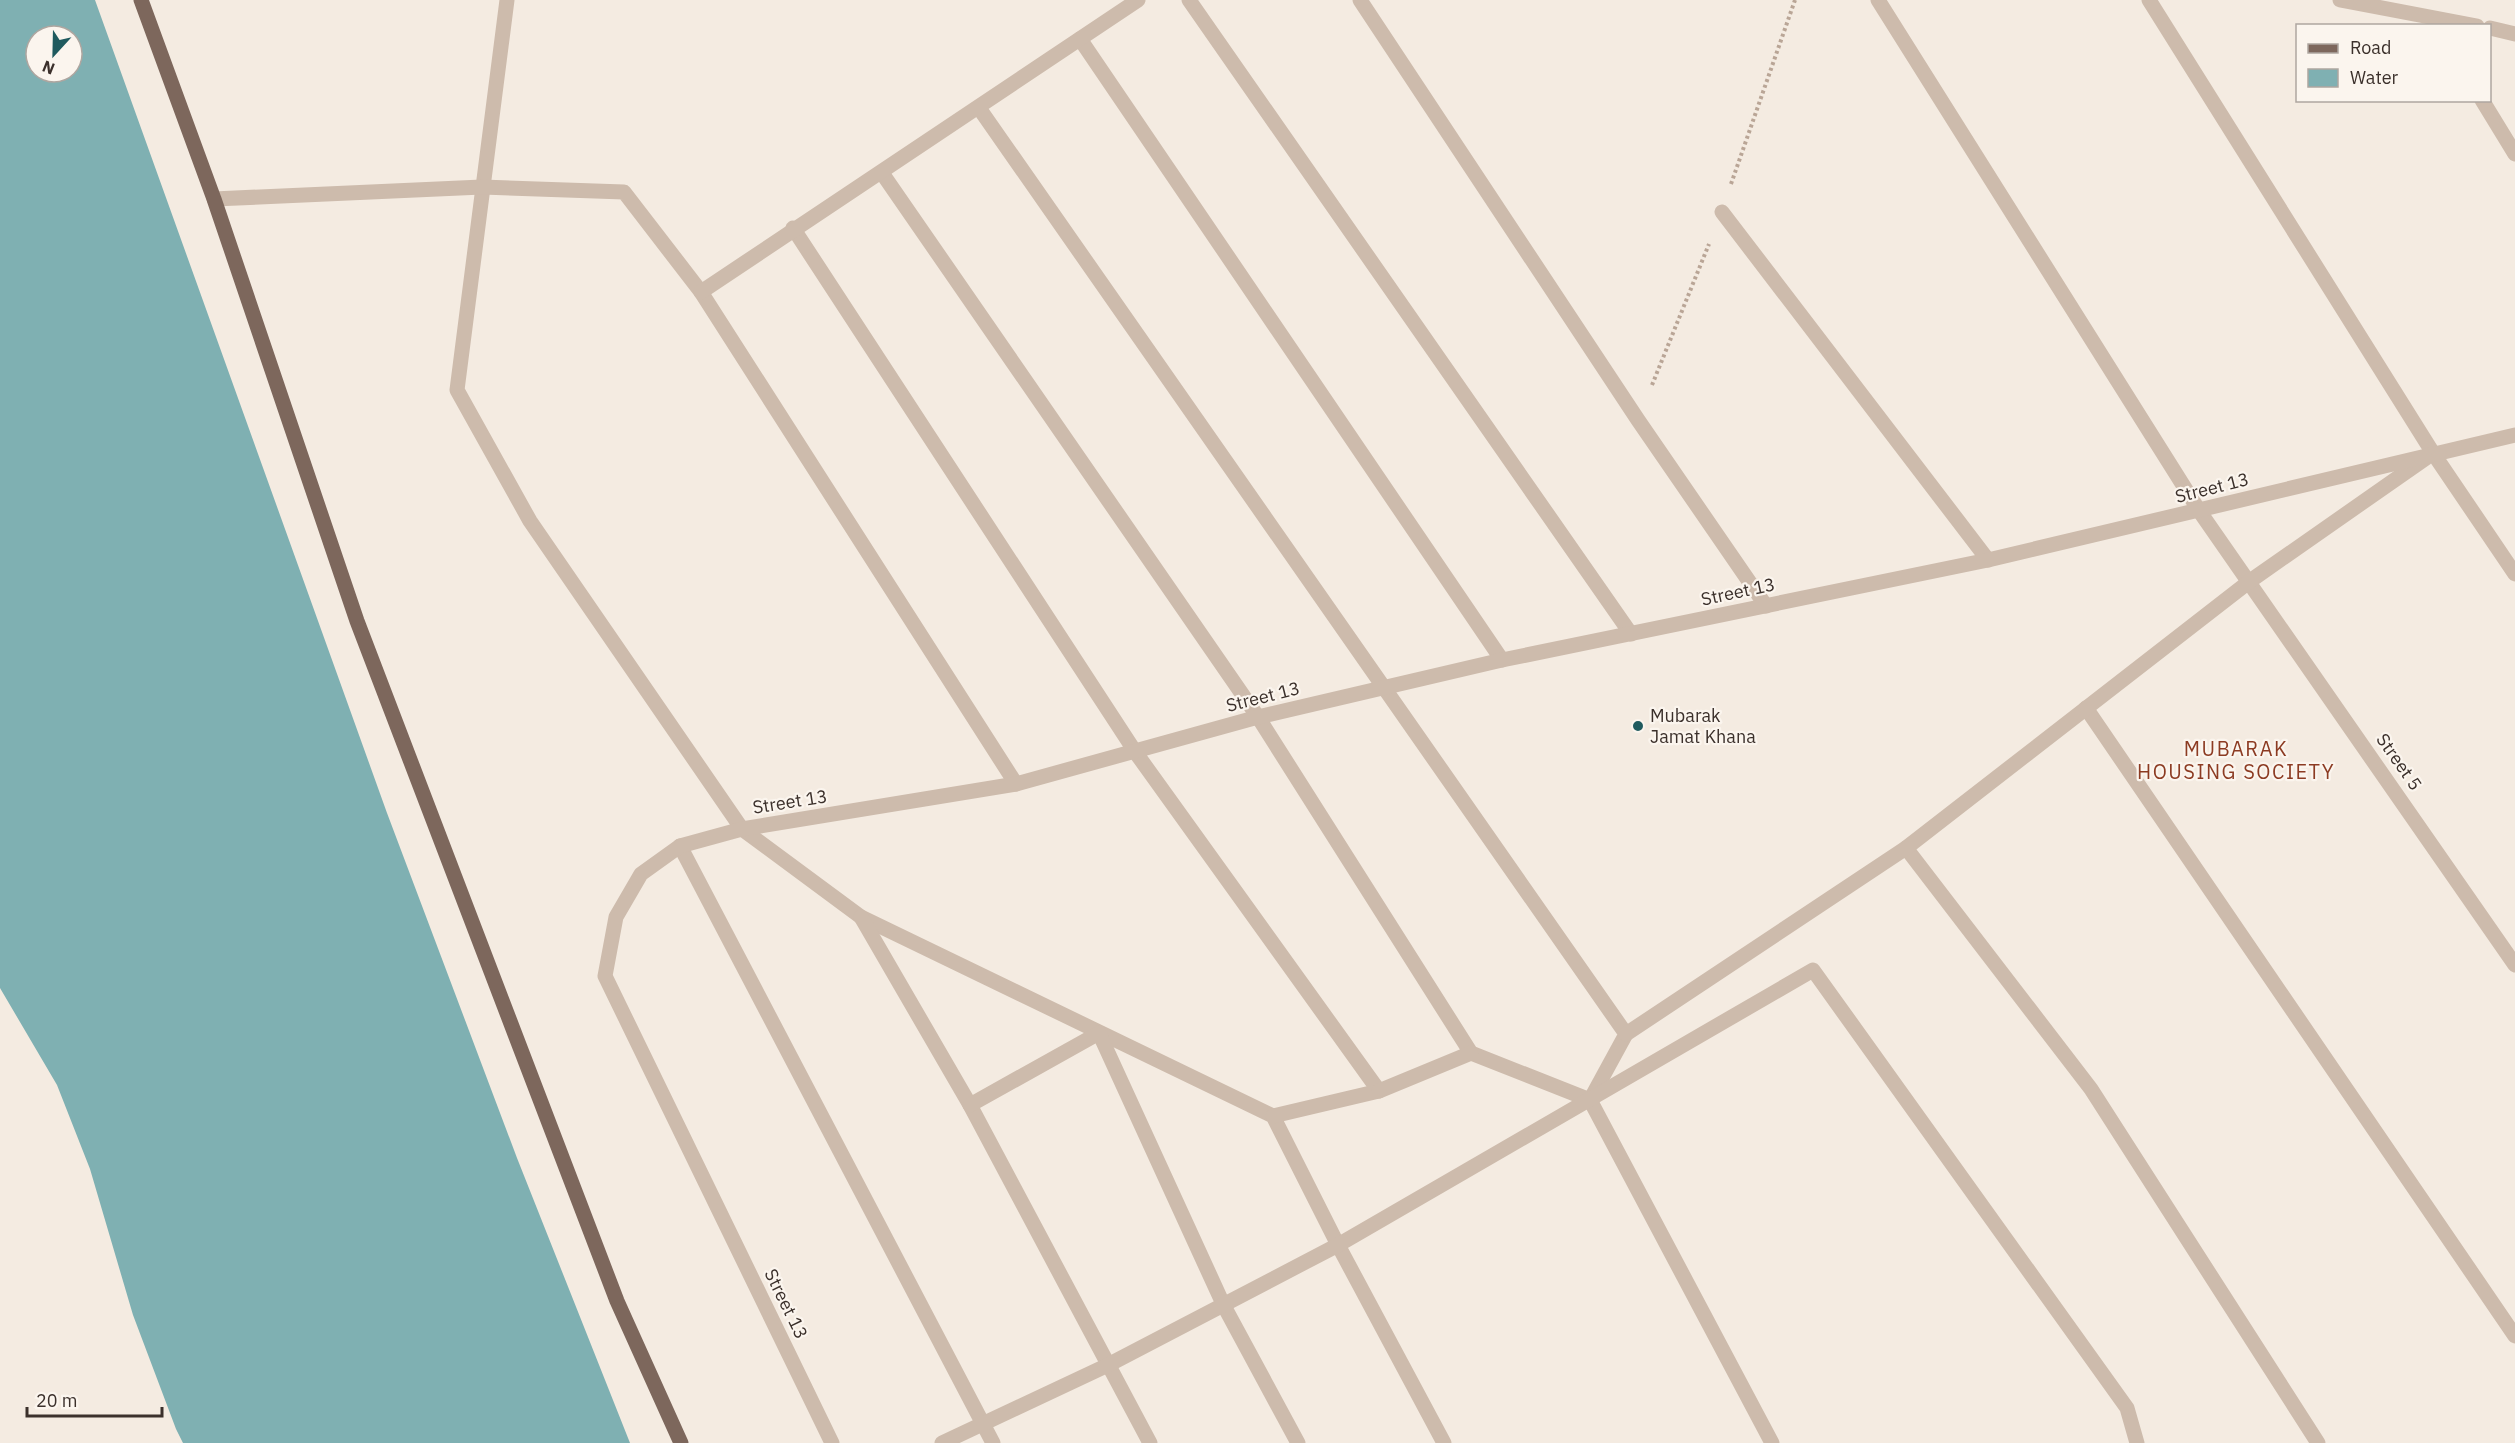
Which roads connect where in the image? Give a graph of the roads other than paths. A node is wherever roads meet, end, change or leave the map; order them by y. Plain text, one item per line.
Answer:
1 (141, 0) edge
2 (507, 0) edge
3 (1138, 0) edge
4 (1189, 0) edge
5 (1360, 0) edge
6 (1878, 0) edge
7 (2149, 0) edge
8 (2340, 0) edge
9 (2434, 20) edge
10 (2463, 24) edge
11 (2491, 28) edge
12 (2515, 34) edge
13 (1080, 39) junction
14 (2483, 102) edge
15 (979, 108) junction
16 (2515, 154) edge
17 (882, 173) junction
18 (482, 187) junction
19 (214, 199) junction
20 (1722, 212) dead end
21 (793, 228) junction
22 (701, 292) junction
23 (2515, 435) edge
24 (2433, 453) junction
25 (2200, 512) junction
26 (1988, 560) junction
27 (2515, 574) edge
28 (2250, 581) junction
29 (1766, 606) junction
30 (1631, 634) junction
31 (1502, 660) junction
32 (1383, 689) junction
33 (2086, 708) junction
34 (1258, 717) junction
35 (1136, 753) junction
36 (1016, 784) junction
37 (742, 830) junction
38 (680, 846) junction
39 (1906, 848) junction
40 (861, 917) junction
41 (2515, 965) edge
42 (1099, 1033) junction
43 (1626, 1034) junction
44 (1471, 1053) junction
45 (1379, 1092) junction
46 (1590, 1100) junction
47 (970, 1105) junction
48 (1273, 1116) junction
49 (1338, 1245) junction
50 (1224, 1306) junction
51 (2515, 1336) edge
52 (1108, 1365) junction
53 (984, 1425) junction
54 (681, 1443) edge
55 (832, 1443) edge
56 (942, 1443) edge
57 (993, 1443) edge
58 (1150, 1443) edge
59 (1298, 1443) edge
60 (1444, 1443) edge
61 (1772, 1443) edge
62 (2137, 1443) edge
63 (2318, 1443) edge

1 - 19 main road
2 - 18 street
3 - 13 street
4 - 30 street
5 - 29 street
6 - 25 street, Street 5
7 - 24 street
8 - 9 street
9 - 10 street
11 - 12 street
13 - 15 street
13 - 31 street
14 - 16 street
15 - 17 street
15 - 32 street
17 - 21 street
17 - 34 street
18 - 19 street
18 - 22 street
18 - 37 street
19 - 54 main road
20 - 26 street
21 - 22 street
21 - 35 street
22 - 36 street
23 - 24 street, Street 13
24 - 25 street, Street 13
24 - 27 street
24 - 28 street
25 - 26 street, Street 13
25 - 28 street, Street 5
26 - 29 street, Street 13
28 - 33 street
28 - 41 street, Street 5
29 - 30 street, Street 13
30 - 31 street, Street 13
31 - 32 street, Street 13
32 - 34 street, Street 13
32 - 43 street
33 - 39 street
33 - 51 street
34 - 35 street, Street 13
34 - 44 street
35 - 36 street, Street 13
35 - 45 street
36 - 37 street, Street 13
37 - 38 street, Street 13
37 - 40 street
38 - 53 street
38 - 55 street, Street 13
39 - 43 street
39 - 63 street
40 - 42 street
40 - 47 street
42 - 47 street
42 - 48 street
42 - 50 street
43 - 46 street
44 - 45 street
44 - 46 street
45 - 48 street
46 - 49 street
46 - 61 street
46 - 62 street
47 - 52 street
48 - 49 street
49 - 50 street
49 - 60 street
50 - 52 street
50 - 59 street
52 - 53 street
52 - 58 street
53 - 56 street
53 - 57 street

